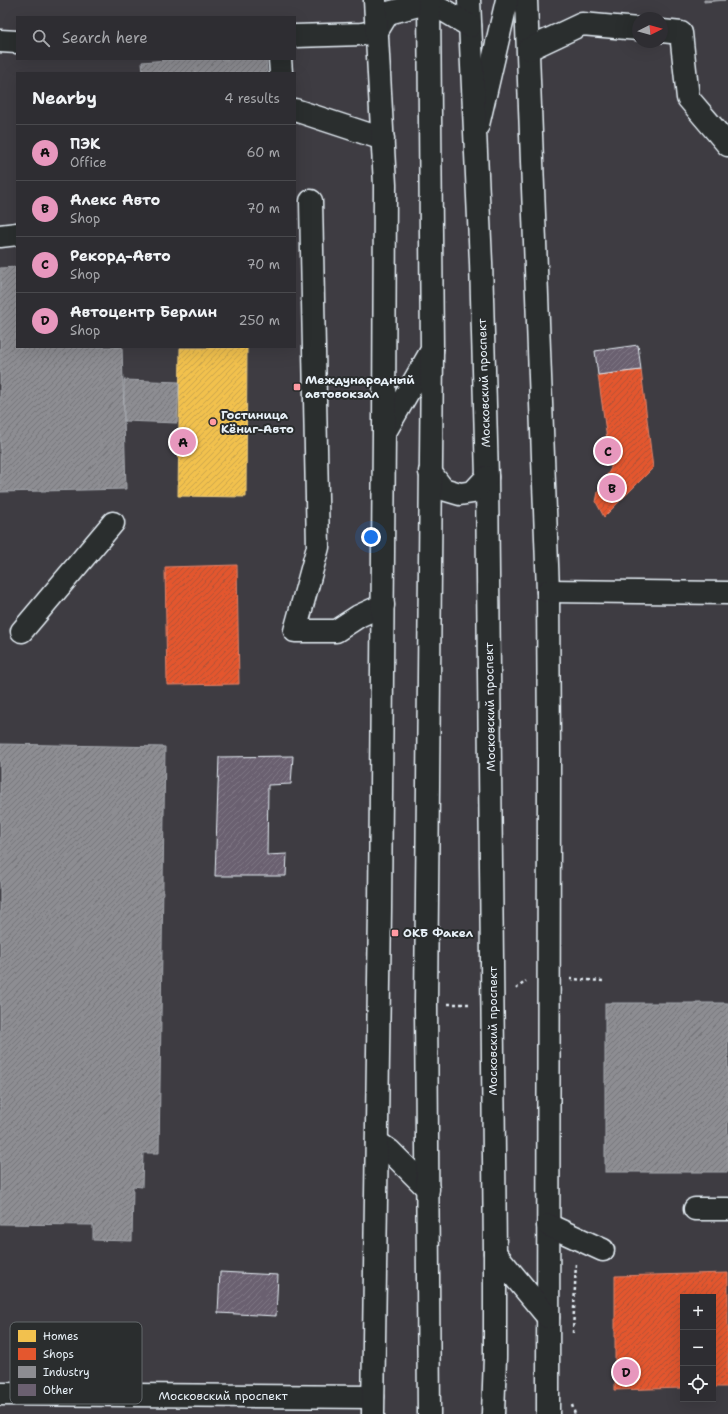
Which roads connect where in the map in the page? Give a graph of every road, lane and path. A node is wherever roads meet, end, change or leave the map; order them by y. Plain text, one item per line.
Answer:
1 (375, 0) edge
2 (469, 0) edge
3 (507, 0) edge
4 (526, 0) edge
5 (430, 1) edge
6 (470, 26) junction
7 (632, 28) edge
8 (377, 31) junction
9 (668, 32) edge
10 (296, 36) edge
11 (0, 41) edge
12 (16, 42) edge
13 (528, 49) junction
14 (280, 60) edge
15 (281, 72) edge
16 (296, 110) edge
17 (475, 136) junction
18 (382, 139) junction
19 (728, 145) edge
20 (312, 201) dead end
21 (16, 234) edge
22 (0, 236) edge
23 (432, 350) junction
24 (384, 433) junction
25 (430, 472) junction
26 (487, 477) junction
27 (113, 523) dead end
28 (548, 591) junction
29 (728, 593) edge
30 (383, 604) junction
31 (22, 631) dead end
32 (530, 978) dead end
33 (426, 1004) junction
34 (493, 1004) junction
35 (377, 1142) junction
36 (428, 1189) junction
37 (695, 1209) dead end
38 (728, 1209) edge
39 (548, 1225) junction
40 (578, 1239) junction
41 (602, 1250) dead end
42 (495, 1253) junction
43 (548, 1317) junction
44 (572, 1338) dead end
45 (0, 1394) edge
46 (10, 1394) edge
47 (142, 1398) edge
48 (571, 1404) dead end
49 (373, 1405) edge
50 (429, 1414) edge
51 (492, 1414) edge
52 (548, 1414) edge
53 (575, 1414) edge

1 - 8 street, Московский проспект
2 - 6 street, Московский проспект
3 - 17 street
4 - 13 street
5 - 6 street
5 - 8 street
5 - 23 street
6 - 17 street, Московский проспект
7 - 13 street
8 - 10 street
8 - 18 street, Московский проспект
9 - 19 street
11 - 12 street
13 - 28 street
14 - 15 street
16 - 18 street
17 - 26 street, Московский проспект
18 - 24 street, Московский проспект
20 - 30 street
21 - 22 street
23 - 24 street
23 - 25 street
24 - 30 street, Московский проспект
25 - 26 street
25 - 33 street
26 - 34 street, Московский проспект
27 - 31 street
28 - 29 street
28 - 39 street
30 - 35 street, Московский проспект
32 - 34 path
33 - 34 path
33 - 36 street
34 - 42 street, Московский проспект
35 - 36 street
35 - 49 street, Московский проспект
36 - 50 street
37 - 38 street
39 - 40 street
39 - 43 street
40 - 41 street
40 - 44 path
42 - 43 street
42 - 51 street, Московский проспект
43 - 52 street
45 - 46 street, Московский проспект
47 - 49 street, Московский проспект
48 - 53 path

